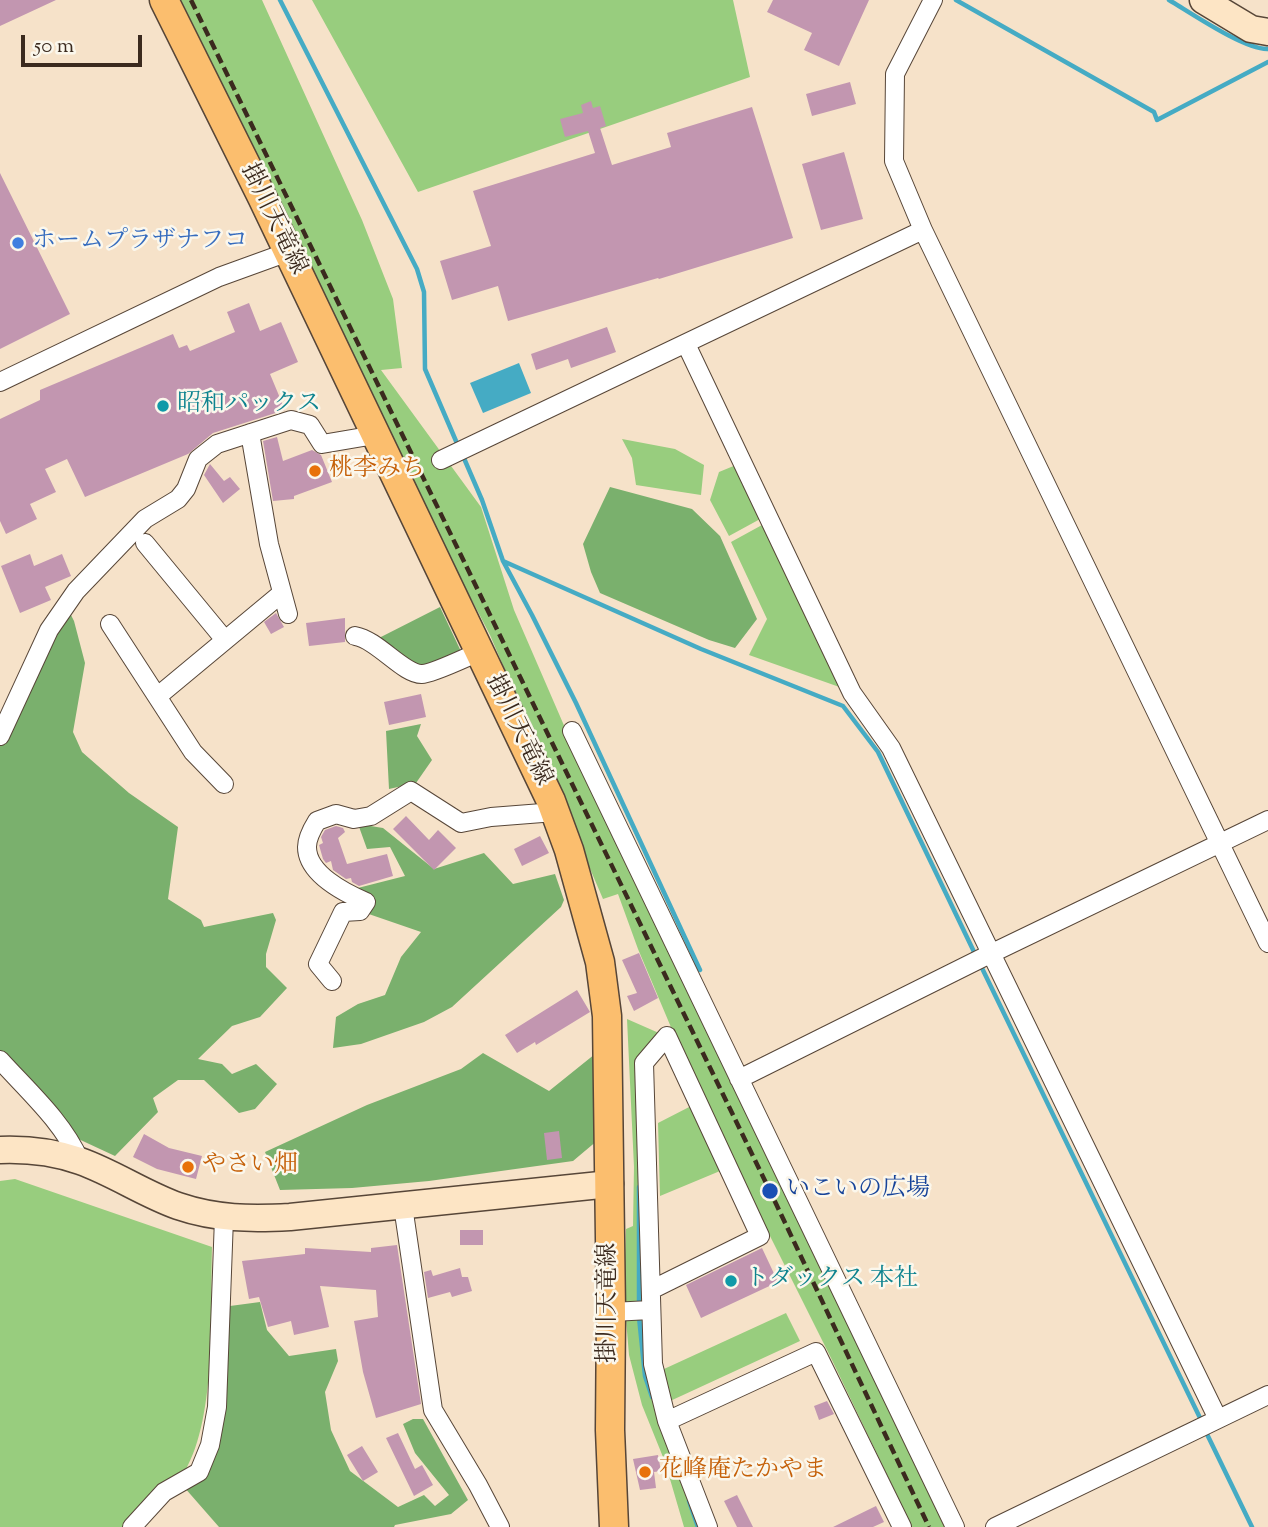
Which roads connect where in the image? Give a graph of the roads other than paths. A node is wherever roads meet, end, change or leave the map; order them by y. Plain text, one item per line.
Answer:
1 (164, 0) edge
2 (933, 0) edge
3 (1203, 0) edge
4 (1268, 32) edge
5 (923, 230) junction
6 (288, 252) junction
7 (686, 344) junction
8 (0, 382) edge
9 (250, 433) junction
10 (375, 435) junction
11 (447, 458) dead end
12 (145, 542) dead end
13 (282, 593) junction
14 (288, 614) dead end
15 (110, 624) dead end
16 (355, 636) dead end
17 (225, 640) junction
18 (482, 658) junction
19 (420, 684) dead end
20 (158, 696) junction
21 (572, 731) dead end
22 (0, 736) edge
23 (224, 784) dead end
24 (555, 812) junction
25 (1268, 820) edge
26 (1220, 843) junction
27 (1268, 943) edge
28 (989, 955) junction
29 (332, 981) dead end
30 (0, 1060) edge
31 (739, 1079) junction
32 (0, 1150) edge
33 (80, 1161) junction
34 (610, 1184) junction
35 (403, 1206) junction
36 (225, 1218) junction
37 (650, 1290) junction
38 (649, 1310) junction
39 (618, 1312) junction
40 (1268, 1395) edge
41 (1215, 1420) junction
42 (667, 1421) junction
43 (164, 1492) junction
44 (132, 1527) edge
45 (148, 1527) edge
46 (500, 1527) edge
47 (614, 1527) edge
48 (708, 1527) edge
49 (901, 1527) edge
50 (955, 1527) edge
51 (995, 1527) edge

1 - 6 main road, 掛川天竜線
2 - 5 street
3 - 4 street
5 - 7 street
5 - 26 street
6 - 8 street
6 - 10 main road, 掛川天竜線
7 - 11 street
7 - 28 street
9 - 10 street
9 - 13 street
9 - 22 street
10 - 18 main road, 掛川天竜線
12 - 17 street
13 - 14 street
13 - 17 street
15 - 20 street
16 - 18 street
17 - 20 street
18 - 19 street
18 - 24 main road, 掛川天竜線
20 - 23 street
21 - 31 street
24 - 29 street
24 - 34 main road, 掛川天竜線
25 - 26 street
26 - 27 street
26 - 28 street
28 - 31 street
28 - 41 street
30 - 33 street
31 - 50 street
32 - 33 street
33 - 36 street
34 - 35 street
34 - 39 main road, 掛川天竜線
35 - 36 street
35 - 46 street
36 - 43 street
37 - 37 street
37 - 38 street
38 - 39 street
38 - 42 street
39 - 47 main road, 掛川天竜線
40 - 41 street
41 - 51 street
42 - 48 street
42 - 49 street
43 - 44 street
43 - 45 street

